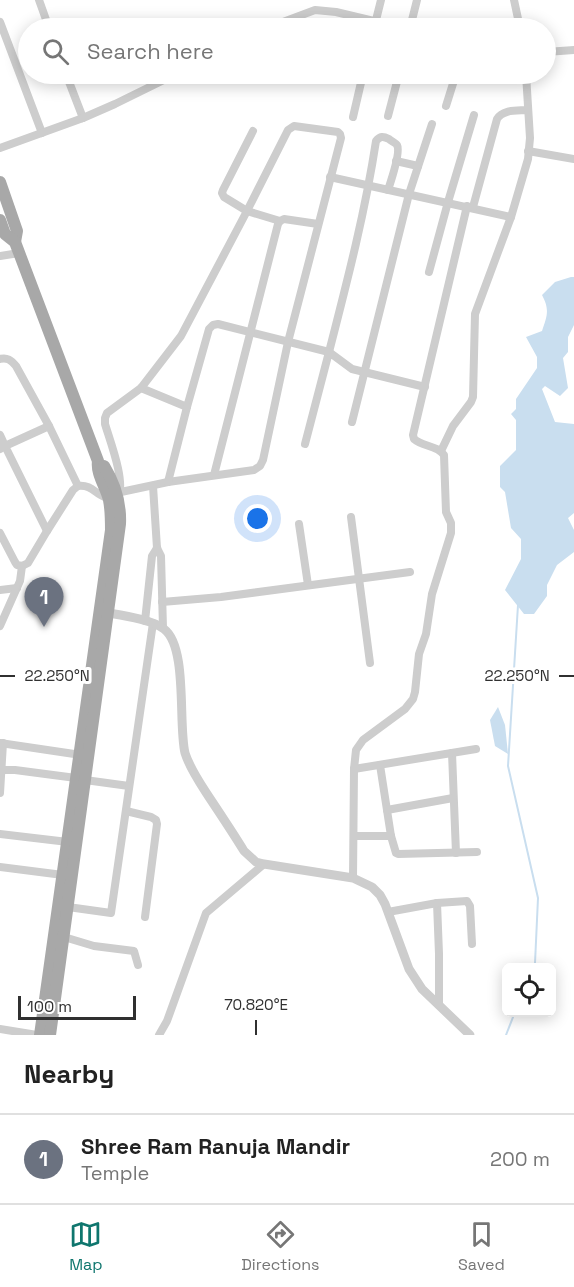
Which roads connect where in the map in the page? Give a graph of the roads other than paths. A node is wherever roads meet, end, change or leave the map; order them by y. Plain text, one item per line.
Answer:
1 (39, 0) edge
2 (381, 0) edge
3 (417, 0) edge
4 (514, 0) edge
5 (45, 18) edge
6 (293, 18) edge
7 (354, 18) edge
8 (377, 18) edge
9 (412, 18) edge
10 (518, 18) edge
11 (0, 22) edge
12 (574, 50) edge
13 (556, 51) edge
14 (18, 70) edge
15 (23, 84) edge
16 (70, 84) edge
17 (156, 84) edge
18 (361, 84) edge
19 (396, 84) edge
20 (453, 84) edge
21 (527, 84) edge
22 (446, 106) dead end
23 (528, 110) junction
24 (474, 115) dead end
25 (388, 116) dead end
26 (353, 117) dead end
27 (83, 118) junction
28 (432, 124) dead end
29 (253, 131) dead end
30 (42, 133) junction
31 (0, 148) edge
32 (528, 151) junction
33 (574, 159) edge
34 (396, 161) junction
35 (418, 166) junction
36 (330, 177) junction
37 (0, 182) edge
38 (369, 186) junction
39 (388, 190) junction
40 (409, 194) junction
41 (448, 202) junction
42 (470, 207) junction
43 (247, 211) junction
44 (511, 217) junction
45 (0, 220) edge
46 (280, 221) junction
47 (318, 224) junction
48 (17, 247) junction
49 (0, 256) edge
50 (429, 272) dead end
51 (250, 332) junction
52 (288, 342) junction
53 (329, 352) junction
54 (0, 359) edge
55 (364, 372) junction
56 (425, 387) junction
57 (141, 388) junction
58 (187, 407) junction
59 (352, 422) dead end
60 (49, 426) junction
61 (0, 435) edge
62 (305, 444) dead end
63 (3, 447) edge
64 (441, 451) junction
65 (214, 475) junction
66 (168, 482) junction
67 (78, 486) junction
68 (153, 486) junction
69 (116, 496) junction
70 (351, 517) dead end
71 (299, 524) dead end
72 (46, 531) junction
73 (0, 532) edge
74 (156, 548) junction
75 (22, 566) junction
76 (410, 572) dead end
77 (360, 579) junction
78 (308, 585) junction
79 (17, 588) junction
80 (0, 590) edge
81 (162, 602) junction
82 (104, 612) junction
83 (149, 622) junction
84 (0, 626) edge
85 (164, 628) junction
86 (370, 663) dead end
87 (1, 743) edge
88 (476, 749) dead end
89 (452, 753) junction
90 (84, 756) junction
91 (380, 765) junction
92 (354, 769) junction
93 (1, 770) edge
94 (81, 779) junction
95 (129, 786) junction
96 (0, 793) edge
97 (453, 798) junction
98 (387, 810) junction
99 (126, 811) junction
100 (0, 834) edge
101 (355, 836) junction
102 (391, 836) junction
103 (68, 842) junction
104 (456, 852) junction
105 (477, 852) dead end
106 (264, 864) junction
107 (0, 867) edge
108 (63, 875) junction
109 (353, 878) junction
110 (437, 903) junction
111 (68, 908) junction
112 (388, 912) junction
113 (145, 917) dead end
114 (64, 937) junction
115 (472, 944) dead end
116 (138, 965) dead end
117 (55, 967) junction
118 (439, 1005) junction
119 (0, 1029) edge
120 (16, 1033) edge
121 (39, 1035) edge
122 (50, 1035) edge
123 (159, 1035) edge
124 (470, 1035) edge

1 - 5 street
2 - 8 street
3 - 9 street
4 - 10 street
6 - 7 street
11 - 14 street
12 - 13 street
15 - 30 street
16 - 27 street
17 - 27 street
18 - 26 street
19 - 25 street
20 - 22 street
21 - 23 street
23 - 32 street
23 - 42 street
24 - 41 street
27 - 30 street
28 - 35 street
29 - 43 street
30 - 31 street
32 - 33 street
32 - 44 street
34 - 35 street
34 - 38 street
34 - 39 street
35 - 40 street
36 - 38 street
36 - 43 street
36 - 47 street
37 - 48 main road
38 - 39 street
38 - 53 street
39 - 40 street
40 - 41 street
40 - 55 street
41 - 42 street
41 - 50 street
42 - 44 street
42 - 56 street
43 - 46 street
43 - 57 street
44 - 64 street
45 - 48 main road
46 - 47 street
46 - 51 street
47 - 52 street
48 - 49 street
48 - 69 main road
51 - 52 street
51 - 58 street
51 - 65 street
52 - 53 street
52 - 65 street
53 - 55 street
53 - 62 street
54 - 60 street
55 - 56 street
55 - 59 street
56 - 64 street
57 - 58 street
57 - 69 street
58 - 66 street
60 - 63 street
60 - 67 street
61 - 63 street
63 - 72 street
64 - 92 street
65 - 66 street
66 - 68 street
67 - 69 street
67 - 72 street
68 - 69 street
68 - 74 street
69 - 82 main road
70 - 77 street
71 - 78 street
72 - 75 street
73 - 75 street
74 - 81 street
74 - 83 street
75 - 79 street
76 - 77 street
77 - 78 street
77 - 86 street
78 - 81 street
79 - 80 street
79 - 84 street
81 - 85 street
82 - 83 street
82 - 90 main road
83 - 85 street
83 - 95 street
85 - 106 street
87 - 90 street
87 - 93 street
88 - 89 street
89 - 91 street
89 - 97 street
90 - 94 main road
91 - 92 street
91 - 98 street
92 - 101 street
93 - 94 street
93 - 96 street
94 - 95 street
94 - 103 main road
94 - 111 main road
95 - 99 street
97 - 98 street
97 - 104 street
98 - 102 street
99 - 111 street
99 - 113 street
100 - 103 street
101 - 102 street
101 - 109 street
102 - 104 street
103 - 108 main road
104 - 105 street
106 - 109 street
106 - 123 street
107 - 108 street
108 - 117 main road
109 - 112 street
110 - 112 street
110 - 115 street
110 - 118 street
111 - 114 main road
112 - 118 street
114 - 116 street
114 - 117 main road
117 - 121 main road
117 - 122 main road
118 - 124 street
119 - 120 street
120 - 121 street

